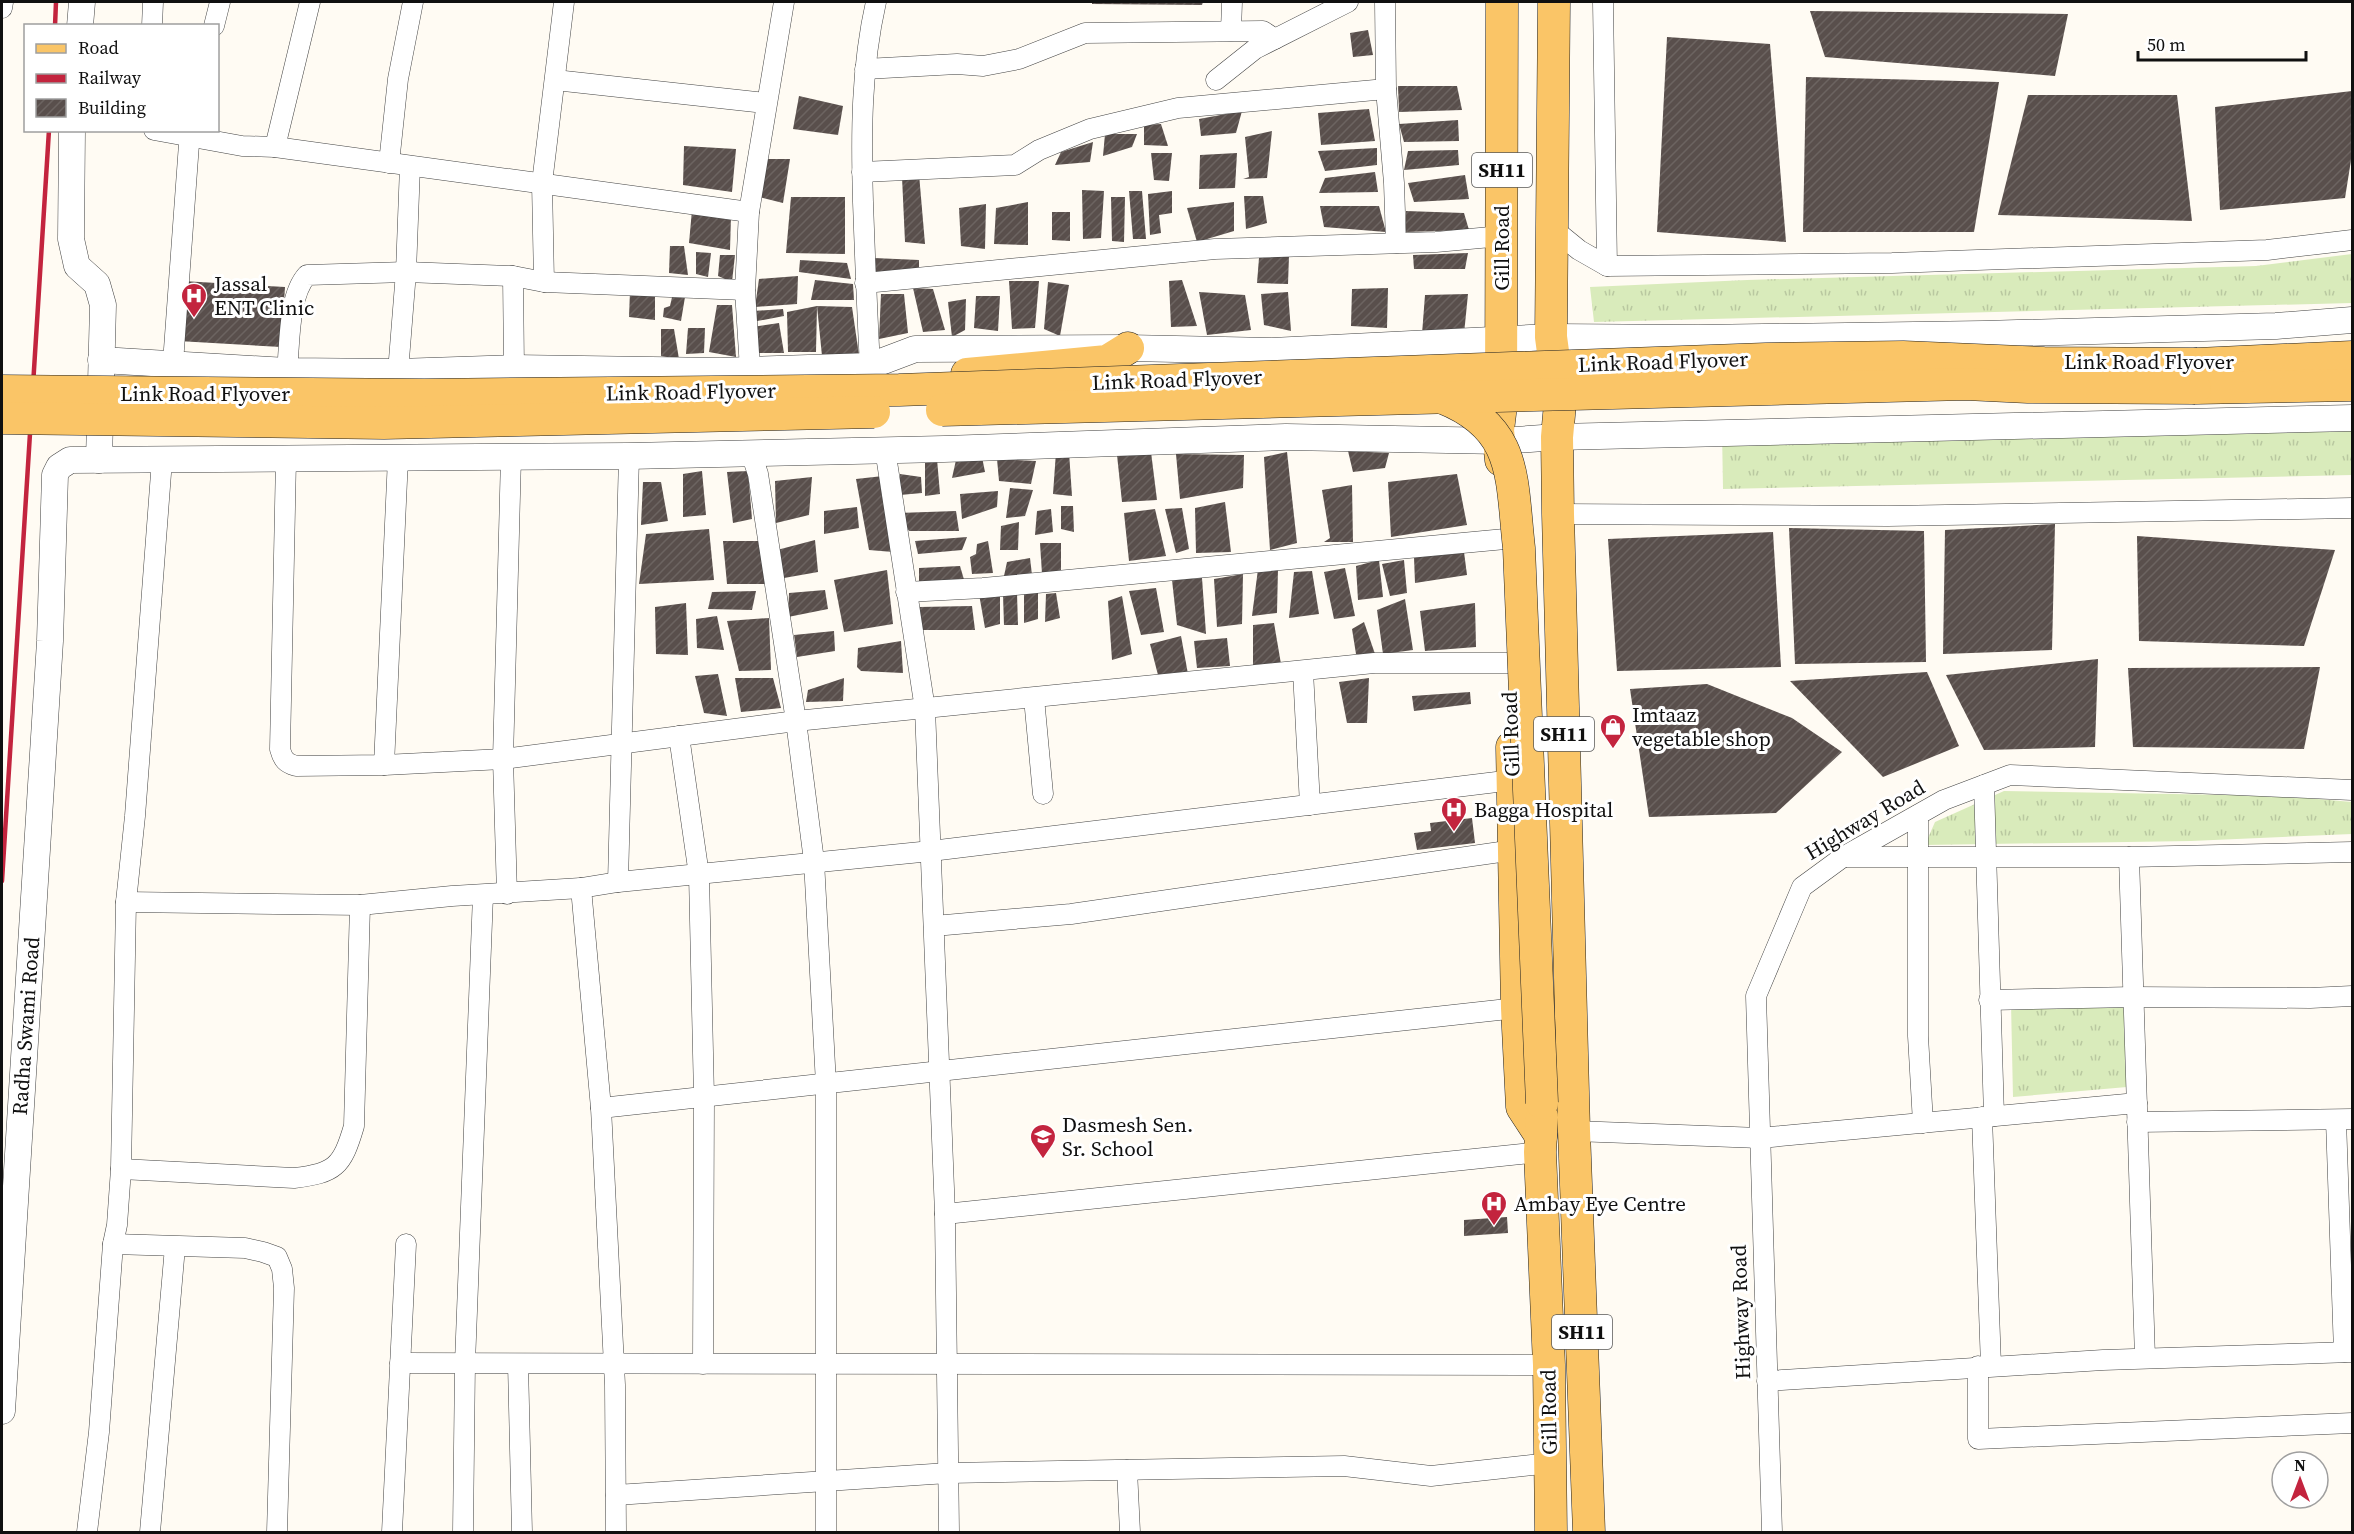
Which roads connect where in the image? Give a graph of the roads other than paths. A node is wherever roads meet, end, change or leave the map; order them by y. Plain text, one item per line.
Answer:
1 (3, 2) edge
2 (82, 2) edge
3 (153, 2) edge
4 (220, 2) edge
5 (310, 2) edge
6 (413, 2) edge
7 (564, 2) edge
8 (784, 2) edge
9 (876, 2) edge
10 (1232, 2) edge
11 (1348, 2) edge
12 (1385, 2) edge
13 (1502, 2) edge
14 (1554, 2) edge
15 (1603, 2) edge
16 (2, 8) edge
17 (1314, 10) edge
18 (80, 24) edge
19 (152, 24) edge
20 (214, 24) edge
21 (1231, 31) junction
22 (1275, 39) junction
23 (865, 69) junction
24 (555, 80) junction
25 (1216, 80) dead end
26 (1386, 89) junction
27 (765, 103) junction
28 (72, 132) edge
29 (189, 133) edge
30 (275, 147) junction
31 (389, 163) junction
32 (410, 166) junction
33 (862, 172) junction
34 (542, 183) junction
35 (748, 212) junction
36 (1552, 228) junction
37 (1502, 236) junction
38 (2352, 240) edge
39 (1396, 243) junction
40 (1607, 266) junction
41 (406, 272) junction
42 (513, 276) junction
43 (544, 282) junction
44 (865, 283) junction
45 (745, 290) junction
46 (2352, 320) edge
47 (1551, 337) junction
48 (1502, 339) junction
49 (1128, 348) junction
50 (100, 360) junction
51 (173, 363) junction
52 (870, 366) junction
53 (514, 368) junction
54 (750, 369) junction
55 (286, 371) junction
56 (398, 372) junction
57 (2351, 378) edge
58 (899, 390) junction
59 (2, 391) edge
60 (1442, 398) junction
61 (2, 418) edge
62 (2352, 418) edge
63 (1557, 437) junction
64 (1500, 441) junction
65 (885, 449) junction
66 (751, 453) junction
67 (629, 456) junction
68 (512, 457) junction
69 (398, 458) junction
70 (286, 459) junction
71 (99, 460) junction
72 (162, 460) junction
73 (2352, 508) edge
74 (1558, 514) junction
75 (1505, 539) junction
76 (906, 592) junction
77 (1508, 663) junction
78 (1303, 671) junction
79 (1034, 698) junction
80 (925, 709) junction
81 (796, 721) junction
82 (679, 736) junction
83 (621, 744) junction
84 (503, 759) junction
85 (384, 765) junction
86 (1513, 780) junction
87 (1984, 785) junction
88 (2352, 790) edge
89 (1043, 794) dead end
90 (1310, 805) junction
91 (1918, 815) junction
92 (1514, 850) junction
93 (931, 851) junction
94 (2352, 852) edge
95 (1843, 857) junction
96 (1918, 857) junction
97 (1985, 857) junction
98 (2129, 857) junction
99 (814, 863) junction
100 (699, 875) junction
101 (618, 882) junction
102 (581, 888) junction
103 (507, 894) junction
104 (483, 895) junction
105 (126, 902) junction
106 (360, 905) junction
107 (934, 926) junction
108 (2352, 996) edge
109 (2133, 997) junction
110 (1989, 1000) junction
111 (1517, 1008) junction
112 (939, 1072) junction
113 (826, 1084) junction
114 (704, 1097) junction
115 (601, 1108) junction
116 (2137, 1113) junction
117 (1988, 1117) junction
118 (2344, 1120) edge
119 (1923, 1123) junction
120 (1574, 1131) junction
121 (1760, 1138) junction
122 (1541, 1144) junction
123 (121, 1169) junction
124 (945, 1214) junction
125 (113, 1244) junction
126 (406, 1244) dead end
127 (175, 1247) junction
128 (2348, 1352) edge
129 (2145, 1359) junction
130 (400, 1363) junction
131 (465, 1363) junction
132 (518, 1364) junction
133 (614, 1364) junction
134 (703, 1364) junction
135 (827, 1365) junction
136 (1549, 1365) junction
137 (948, 1366) junction
138 (1984, 1366) junction
139 (1767, 1381) junction
140 (2, 1411) edge
141 (2352, 1423) edge
142 (1550, 1463) junction
143 (1127, 1470) junction
144 (948, 1473) junction
145 (825, 1481) junction
146 (616, 1495) junction
147 (87, 1533) edge
148 (150, 1533) edge
149 (277, 1533) edge
150 (392, 1533) edge
151 (463, 1533) edge
152 (522, 1533) edge
153 (616, 1533) edge
154 (826, 1533) edge
155 (949, 1533) edge
156 (1130, 1533) edge
157 (1551, 1533) edge
158 (1589, 1533) edge
159 (1772, 1533) edge

1 - 16 street
2 - 18 street
3 - 19 street
4 - 20 street
5 - 30 street
6 - 31 street
7 - 24 street
8 - 27 street
9 - 23 street
10 - 21 street
11 - 17 street
12 - 26 street
13 - 37 main road, Gill Road / SH11
14 - 36 main road, Gill Road / SH11
15 - 40 street
17 - 22 street
21 - 22 street
21 - 23 street
22 - 25 street
23 - 33 street
24 - 27 street
24 - 34 street
26 - 33 street
26 - 39 street
27 - 35 street
28 - 50 street
29 - 30 street
29 - 51 street
30 - 31 street
31 - 32 street
32 - 34 street
32 - 41 street
33 - 44 street
34 - 35 street
34 - 43 street
35 - 45 street
36 - 40 street
36 - 47 main road, Gill Road / SH11
37 - 39 street
37 - 48 main road, Gill Road / SH11
38 - 40 street
39 - 44 street
41 - 42 street
41 - 55 street
41 - 56 street
42 - 43 street
42 - 53 street
43 - 45 street
44 - 52 street
45 - 54 street
46 - 47 street
47 - 48 street
47 - 63 main road, Gill Road / SH11
48 - 49 street
48 - 64 main road, Gill Road / SH11
49 - 52 street
49 - 58 main road
50 - 51 street
50 - 71 street
51 - 55 street
52 - 54 street
53 - 54 street
53 - 56 street
55 - 56 street
57 - 58 main road, Link Road Flyover, bridge
57 - 60 main road, Link Road Flyover, bridge
58 - 59 main road, Link Road Flyover, bridge
60 - 61 main road, Link Road Flyover, bridge
60 - 122 main road, bridge
62 - 63 street, Radha Swami Road
63 - 64 street, Radha Swami Road
63 - 74 main road, Gill Road / SH11
64 - 65 street, Radha Swami Road
64 - 75 main road, Gill Road / SH11
65 - 66 street, Radha Swami Road
65 - 76 street
66 - 67 street, Radha Swami Road
66 - 81 street
67 - 68 street, Radha Swami Road
67 - 83 street
68 - 69 street, Radha Swami Road
68 - 84 street
69 - 70 street, Radha Swami Road
69 - 85 street
70 - 72 street, Radha Swami Road
70 - 85 street
71 - 72 street, Radha Swami Road
71 - 140 street, Radha Swami Road
72 - 105 street
73 - 74 street
74 - 120 main road, Gill Road / SH11
75 - 76 street
75 - 77 main road, Gill Road / SH11
76 - 80 street
77 - 78 street
77 - 86 main road, Gill Road / SH11
78 - 79 street
78 - 90 street
79 - 80 street
79 - 89 street
80 - 81 street
80 - 93 street
81 - 82 street
81 - 99 street
82 - 83 street
82 - 100 street
83 - 84 street
83 - 101 street
84 - 85 street
84 - 103 street
86 - 90 street
86 - 92 main road, Gill Road / SH11
87 - 88 street, Highway Road
87 - 91 street, Highway Road
87 - 97 street
90 - 93 street
91 - 95 street, Highway Road
91 - 96 street
92 - 107 street
92 - 111 main road, Gill Road / SH11
93 - 99 street
93 - 107 street
94 - 98 street
95 - 96 street
95 - 121 street, Highway Road
96 - 97 street
96 - 119 street
97 - 98 street
97 - 110 street
98 - 109 street
99 - 100 street
99 - 113 street
100 - 101 street
100 - 114 street
101 - 102 street
102 - 103 street
102 - 115 street
103 - 104 street
104 - 106 street
104 - 131 street
105 - 106 street
105 - 123 street
106 - 123 street
107 - 112 street
108 - 109 street
109 - 110 street
109 - 116 street
110 - 117 street
111 - 112 street
111 - 122 main road, Gill Road / SH11
112 - 113 street
112 - 124 street
113 - 114 street
113 - 135 street
114 - 115 street
114 - 134 street
115 - 133 street
116 - 117 street
116 - 118 street
116 - 129 street
117 - 119 street
117 - 138 street
118 - 128 street
119 - 121 street
120 - 121 street
120 - 158 main road, Gill Road / SH11
121 - 139 street, Highway Road
122 - 124 street
122 - 136 main road, Gill Road / SH11
123 - 125 street
124 - 137 street
125 - 127 street
125 - 147 street
126 - 130 street
127 - 148 street
127 - 149 street
128 - 129 street
129 - 138 street
130 - 131 street
130 - 150 street
131 - 132 street
131 - 151 street
132 - 133 street
132 - 152 street
133 - 134 street
133 - 146 street
134 - 135 street
135 - 137 street
135 - 145 street
136 - 137 street
136 - 142 main road, Gill Road / SH11
137 - 144 street
138 - 139 street
138 - 141 street
139 - 159 street, Highway Road
142 - 143 street
142 - 157 main road, Gill Road / SH11
143 - 144 street
143 - 156 street
144 - 145 street
144 - 155 street
145 - 146 street
145 - 154 street
146 - 153 street

